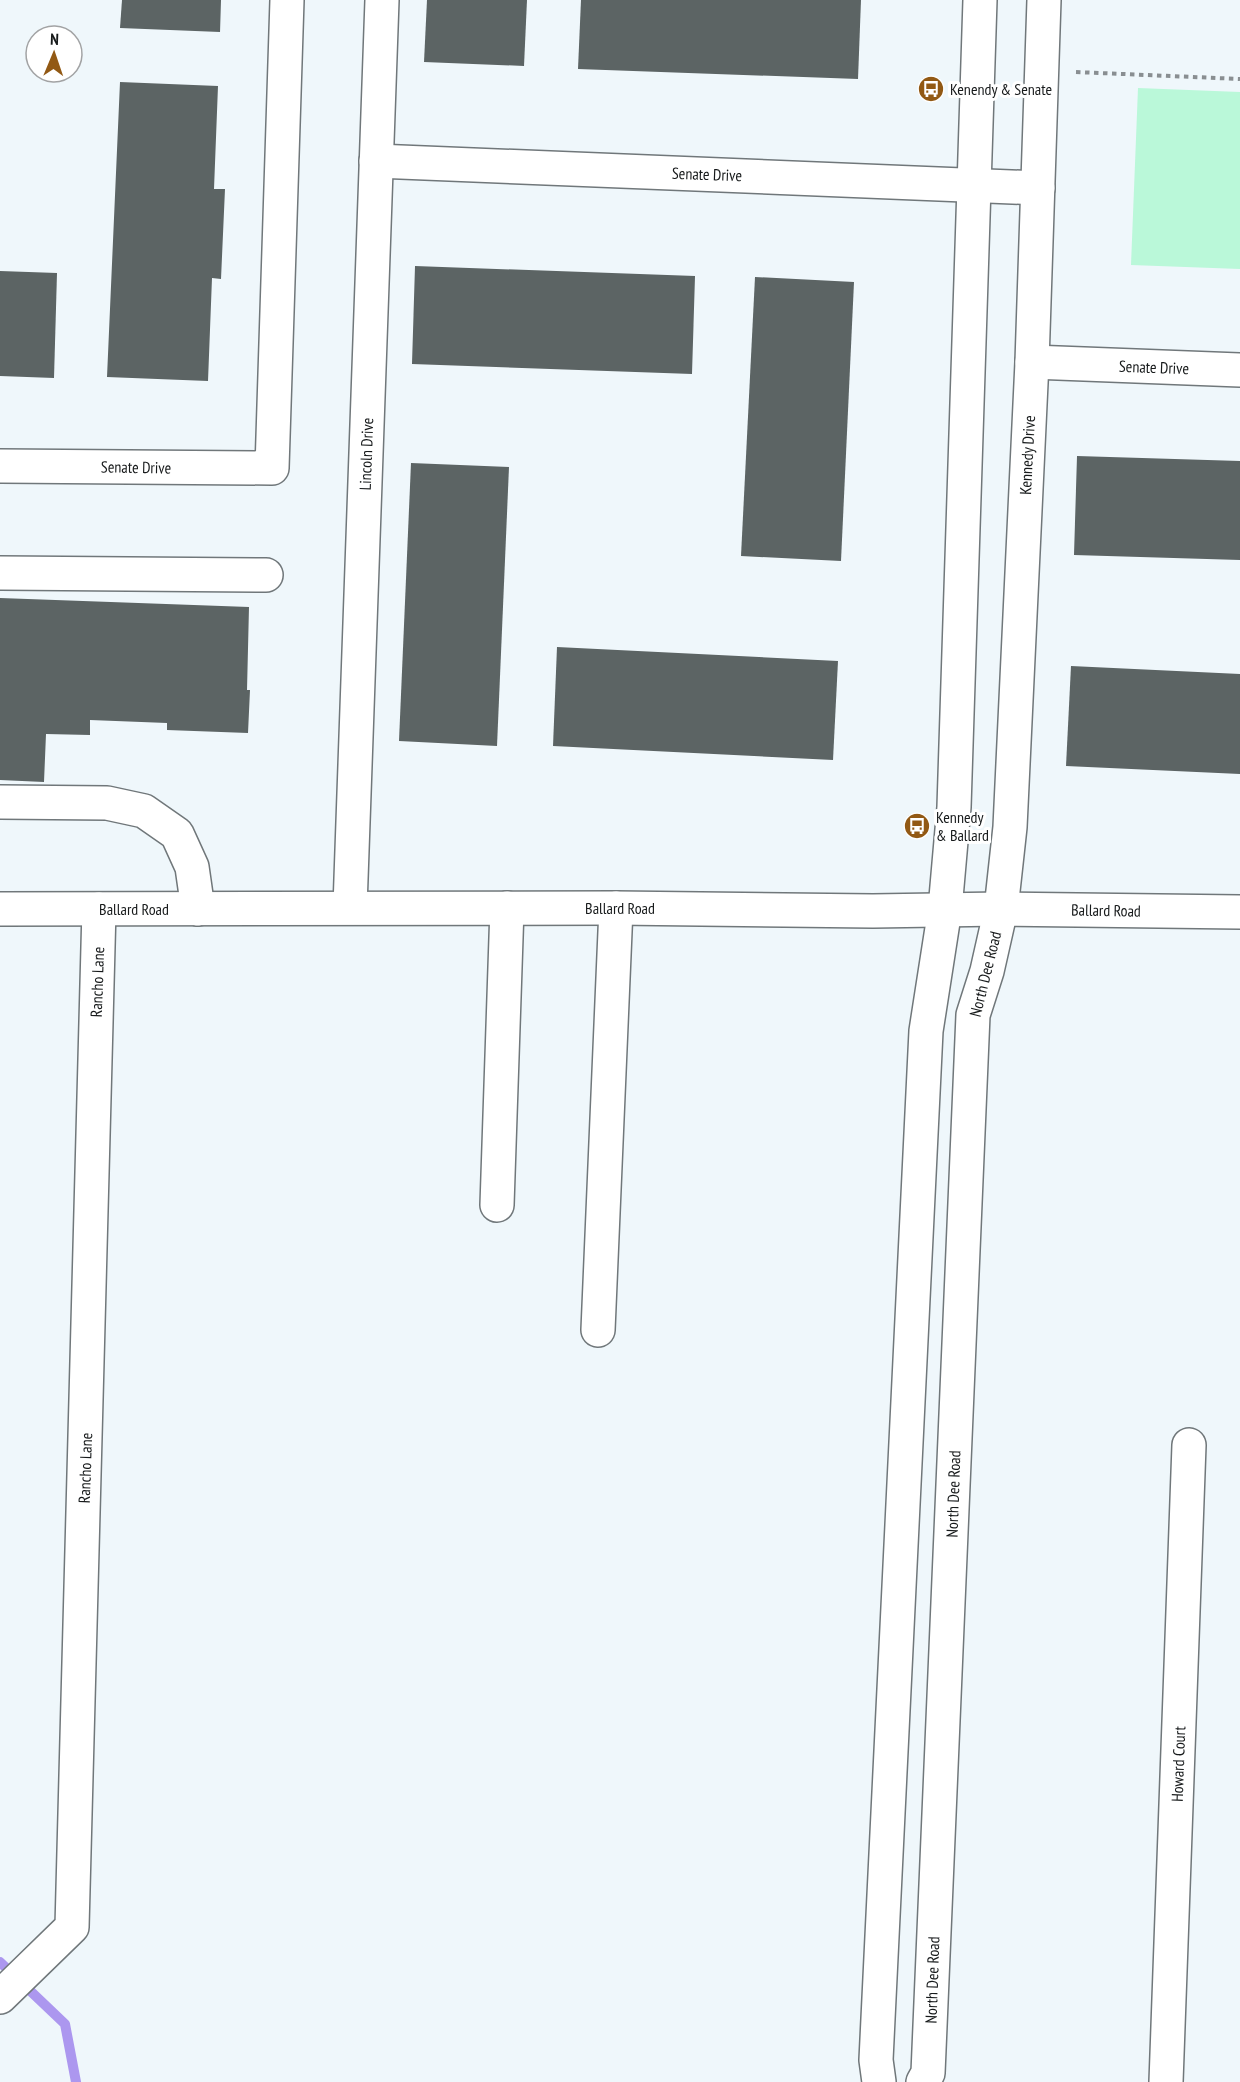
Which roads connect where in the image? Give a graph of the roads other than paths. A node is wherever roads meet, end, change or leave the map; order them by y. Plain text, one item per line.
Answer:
1 (287, 0) edge
2 (382, 0) edge
3 (980, 0) edge
4 (1044, 0) edge
5 (376, 161) junction
6 (976, 185) junction
7 (1038, 188) junction
8 (1032, 362) junction
9 (1240, 370) edge
10 (0, 466) edge
11 (0, 573) edge
12 (266, 575) dead end
13 (0, 802) edge
14 (350, 907) junction
15 (507, 908) junction
16 (616, 908) junction
17 (0, 909) edge
18 (99, 909) junction
19 (198, 909) junction
20 (945, 909) junction
21 (1001, 909) junction
22 (1240, 912) edge
23 (497, 1205) dead end
24 (598, 1330) dead end
25 (1189, 1445) dead end
26 (0, 1997) edge
27 (879, 2082) edge
28 (923, 2082) edge
29 (1166, 2082) edge

1 - 10 street, Senate Drive
2 - 5 street, Lincoln Drive
3 - 6 street
4 - 7 street, Kennedy Drive
5 - 6 street, Senate Drive
5 - 14 street, Lincoln Drive
6 - 7 street, Senate Drive
6 - 20 street
7 - 8 street, Kennedy Drive
8 - 9 street, Senate Drive
8 - 21 street, Kennedy Drive
11 - 12 street
13 - 19 street
14 - 15 street, Ballard Road
14 - 19 street, Ballard Road
15 - 16 street, Ballard Road
15 - 23 street
16 - 20 street, Ballard Road
16 - 24 street
17 - 18 street, Ballard Road
18 - 19 street, Ballard Road
18 - 26 street, Rancho Lane
20 - 21 street, Ballard Road
20 - 27 street
21 - 22 street, Ballard Road
21 - 28 street, North Dee Road
25 - 29 street, Howard Court

